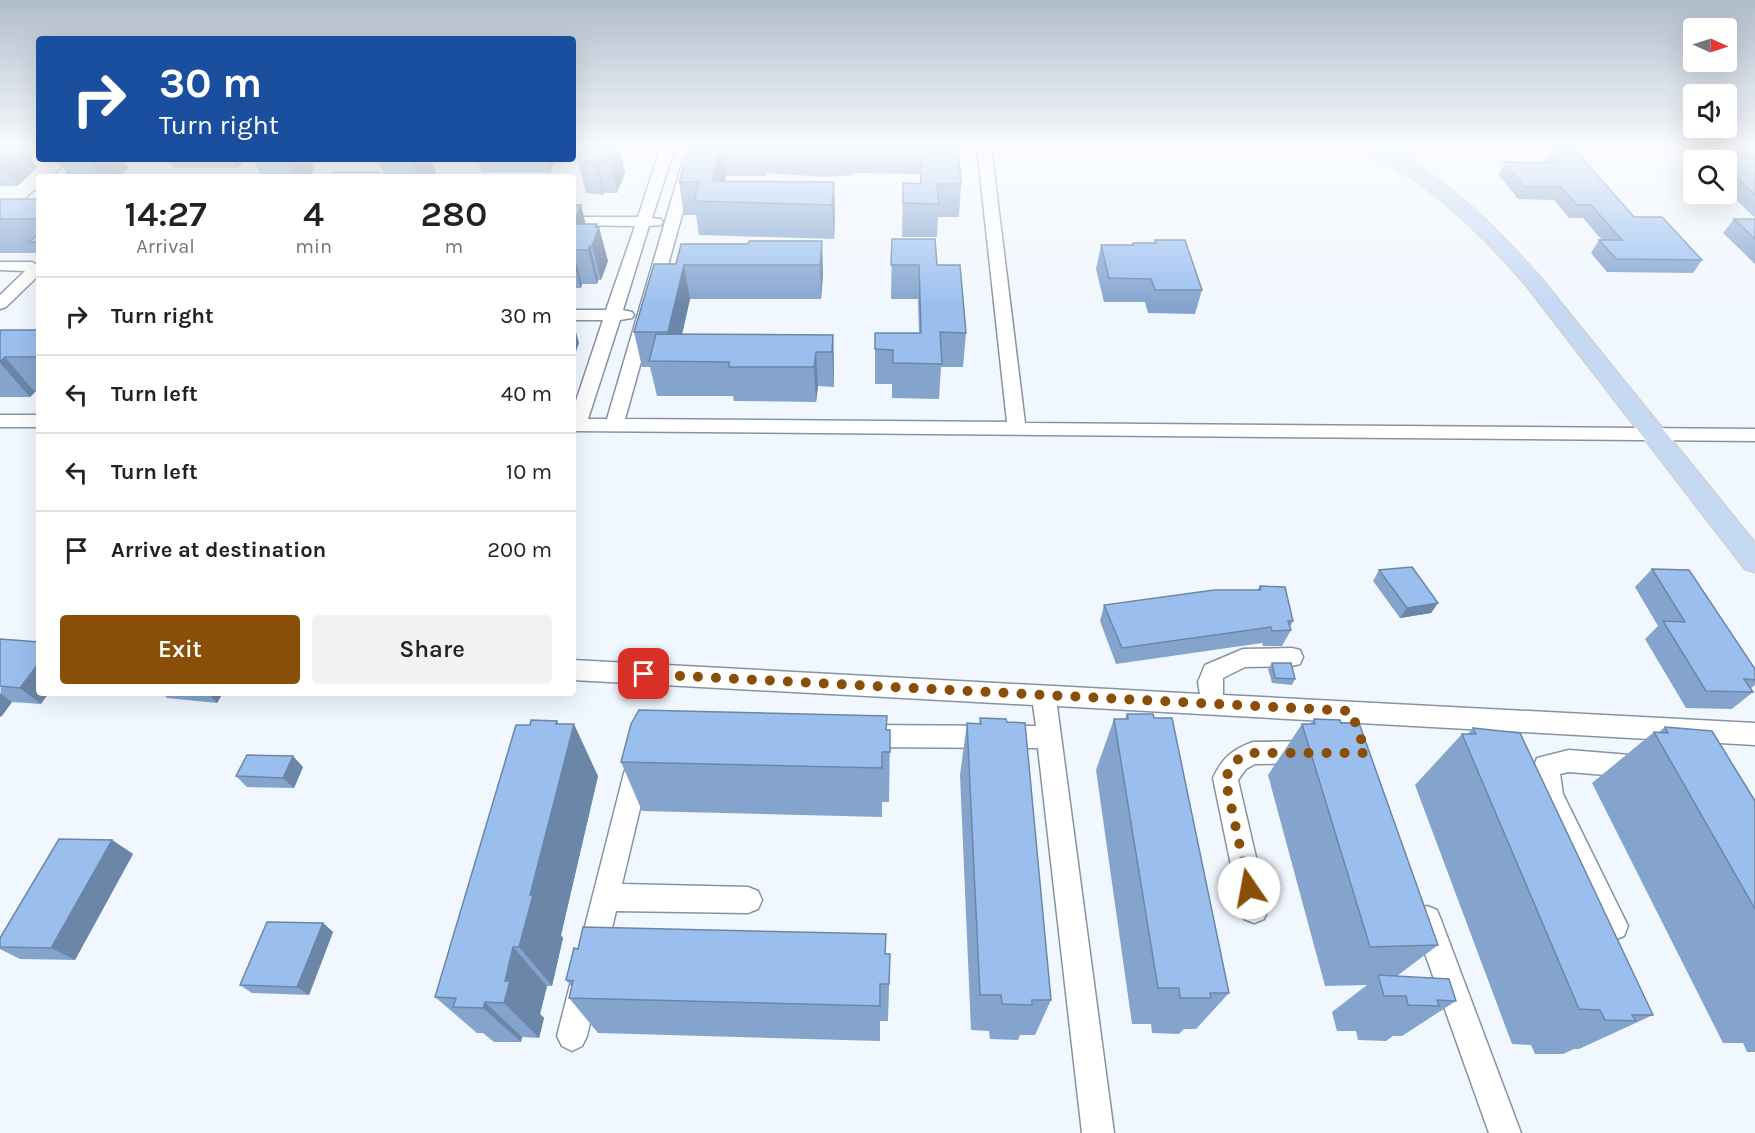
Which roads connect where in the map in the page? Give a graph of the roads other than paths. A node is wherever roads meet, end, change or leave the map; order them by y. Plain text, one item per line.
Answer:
1 (34, 200) edge
2 (650, 200) edge
3 (678, 200) edge
4 (990, 200) edge
5 (1455, 200) edge
6 (0, 216) edge
7 (16, 216) junction
8 (36, 216) edge
9 (576, 221) edge
10 (643, 222) junction
11 (672, 222) junction
12 (3, 266) dead end
13 (0, 304) edge
14 (576, 315) edge
15 (612, 315) junction
16 (645, 315) junction
17 (0, 421) edge
18 (36, 421) edge
19 (576, 422) edge
20 (576, 425) edge
21 (614, 425) junction
22 (1017, 429) junction
23 (1653, 434) junction
24 (1755, 435) edge
25 (1755, 562) edge
26 (1292, 657) dead end
27 (576, 670) edge
28 (1044, 695) junction
29 (1213, 704) junction
30 (1351, 711) junction
31 (1755, 734) edge
32 (838, 735) edge
33 (1050, 737) junction
34 (652, 743) edge
35 (1362, 743) edge
36 (1665, 750) junction
37 (1332, 752) edge
38 (606, 897) junction
39 (1419, 898) edge
40 (748, 900) dead end
41 (1254, 909) dead end
42 (1614, 926) edge
43 (572, 1036) edge
44 (1098, 1133) edge
45 (1505, 1133) edge

1 - 7 street
2 - 10 street
3 - 11 street
4 - 22 street
5 - 23 main road
6 - 7 street
7 - 8 street
9 - 10 street
10 - 11 street
10 - 15 street
11 - 16 street
12 - 13 street
14 - 15 street
15 - 16 street
15 - 19 street
16 - 21 street
17 - 18 street
20 - 21 street
21 - 22 street
22 - 23 street
23 - 24 street
23 - 25 main road
26 - 29 street
27 - 28 street
28 - 29 street
28 - 33 street
29 - 30 street
30 - 35 street
30 - 36 street
31 - 36 street
32 - 33 street
33 - 44 street
34 - 38 street
36 - 42 street
37 - 41 street
38 - 40 street
38 - 43 street
39 - 45 street

